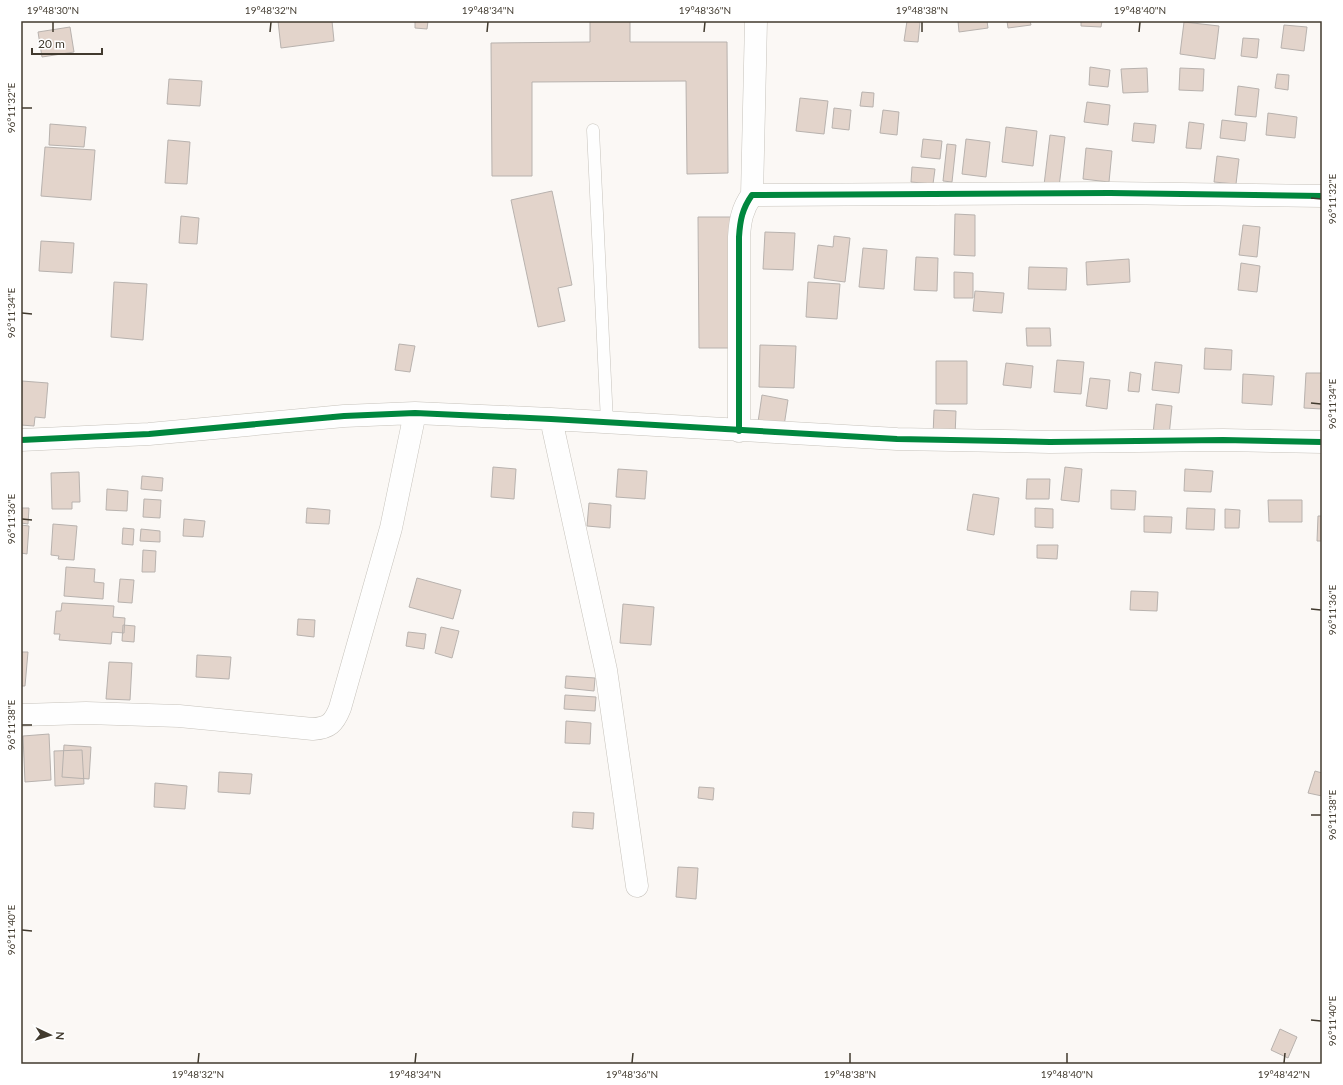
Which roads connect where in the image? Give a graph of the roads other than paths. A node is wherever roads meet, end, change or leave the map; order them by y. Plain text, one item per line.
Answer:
1 (756, 21) edge
2 (593, 130) dead end
3 (752, 195) junction
4 (1322, 196) edge
5 (415, 413) junction
6 (551, 418) junction
7 (607, 422) junction
8 (740, 431) junction
9 (21, 440) edge
10 (1322, 442) edge
11 (21, 716) edge
12 (637, 886) dead end

1 - 3 street
2 - 7 lane
3 - 4 street
3 - 8 street
5 - 6 street
5 - 9 street
5 - 11 street
6 - 7 street
6 - 12 street
7 - 8 street
8 - 10 street

